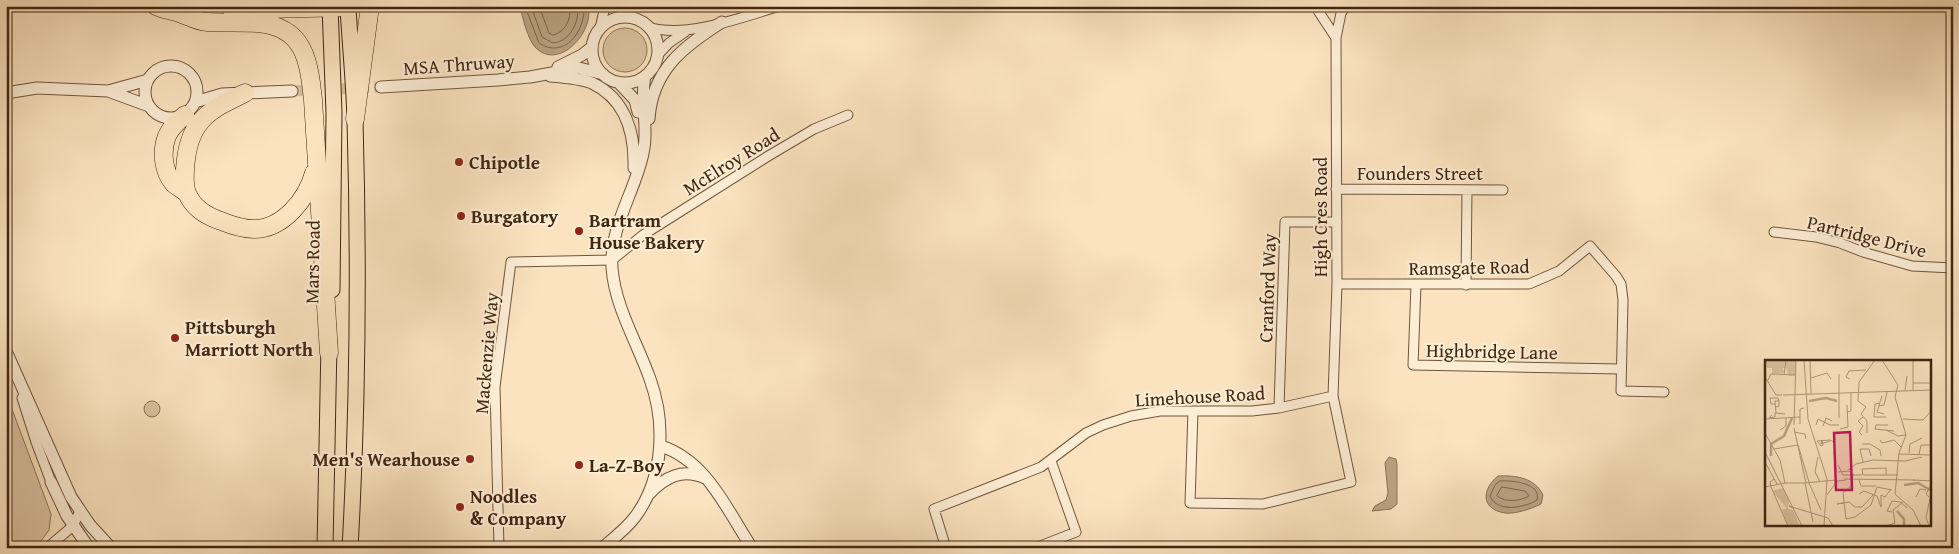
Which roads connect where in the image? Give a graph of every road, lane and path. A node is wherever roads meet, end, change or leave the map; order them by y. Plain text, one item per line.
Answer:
1 (156, 6) edge
2 (370, 6) edge
3 (605, 6) edge
4 (620, 6) edge
5 (780, 6) edge
6 (1315, 6) edge
7 (1346, 6) edge
8 (336, 7) edge
9 (180, 13) junction
10 (629, 17) junction
11 (722, 22) junction
12 (648, 27) junction
13 (600, 28) junction
14 (688, 30) junction
15 (1336, 38) junction
16 (592, 47) junction
17 (657, 56) junction
18 (603, 74) junction
19 (538, 75) junction
20 (645, 76) junction
21 (148, 80) junction
22 (618, 82) junction
23 (196, 84) junction
24 (382, 87) tunnel mouth
25 (108, 91) junction
26 (292, 91) tunnel mouth
27 (6, 93) edge
28 (245, 93) junction
29 (222, 94) junction
30 (149, 106) junction
31 (190, 109) junction
32 (848, 116) dead end
33 (355, 119) junction
34 (316, 165) junction
35 (636, 174) junction
36 (1336, 189) junction
37 (1467, 190) junction
38 (1503, 190) dead end
39 (187, 193) junction
40 (1337, 222) junction
41 (1774, 232) dead end
42 (612, 260) junction
43 (1953, 268) edge
44 (1337, 284) junction
45 (1416, 285) junction
46 (1466, 285) junction
47 (6, 351) edge
48 (329, 353) junction
49 (13, 367) junction
50 (1621, 369) junction
51 (1664, 392) dead end
52 (1333, 396) junction
53 (1279, 408) junction
54 (1193, 412) junction
55 (661, 446) junction
56 (1052, 460) junction
57 (707, 479) junction
58 (51, 482) joint
59 (646, 497) junction
60 (80, 511) junction
61 (90, 525) junction
62 (73, 526) junction
63 (351, 526) junction
64 (324, 546) edge
65 (47, 548) edge
66 (88, 548) edge
67 (111, 548) edge
68 (350, 548) edge
69 (356, 548) edge
70 (499, 548) edge
71 (602, 548) edge
72 (752, 548) edge
73 (946, 548) edge
74 (1035, 548) edge

1 - 9 highway
2 - 33 highway
3 - 13 street
4 - 10 street
5 - 11 street
6 - 15 street
7 - 15 street, High Cres Road
8 - 9 highway
8 - 33 main road
8 - 48 main road, Mars Road
9 - 34 highway
10 - 12 street
10 - 13 street
11 - 14 street
11 - 35 street
12 - 14 street
12 - 17 street
13 - 16 street
14 - 17 street
15 - 36 street, High Cres Road
16 - 18 street
16 - 19 street, MSA Thruway
17 - 20 street
18 - 19 street, MSA Thruway
18 - 22 street
19 - 24 street, MSA Thruway
19 - 35 street
20 - 22 street
20 - 35 street
21 - 23 street
21 - 25 street
21 - 30 street
22 - 35 street
23 - 29 street
23 - 31 street
25 - 27 street
25 - 30 street
26 - 28 street
28 - 29 street
28 - 39 highway
29 - 31 street
30 - 31 street
31 - 39 highway
32 - 42 street, McElroy Road
33 - 63 main road
34 - 39 highway
34 - 48 highway
35 - 42 street
36 - 37 street, Founders Street
36 - 40 street, High Cres Road
37 - 38 street, Founders Street
37 - 46 street
40 - 44 street, High Cres Road
40 - 53 street, Cranford Way
41 - 43 street, Partridge Drive
42 - 55 street
42 - 70 street, Mackenzie Way
44 - 45 street, Ramsgate Road
44 - 52 street, High Cres Road
45 - 46 street, Ramsgate Road
45 - 50 street, Highbridge Lane
46 - 50 street, Ramsgate Road
47 - 49 street
48 - 64 main road, Mars Road
49 - 58 street
49 - 60 street
50 - 51 street
52 - 53 street, Limehouse Road
52 - 54 street, High Cres Road
53 - 54 street, Limehouse Road
54 - 56 street, Limehouse Road
55 - 57 street
55 - 59 street
56 - 73 street, Limehouse Road
56 - 74 street
57 - 59 street
57 - 72 street
58 - 62 street
59 - 71 street
60 - 61 street
60 - 62 street
61 - 62 street
61 - 67 street
62 - 65 street
62 - 66 street
63 - 68 main road
63 - 69 main road

